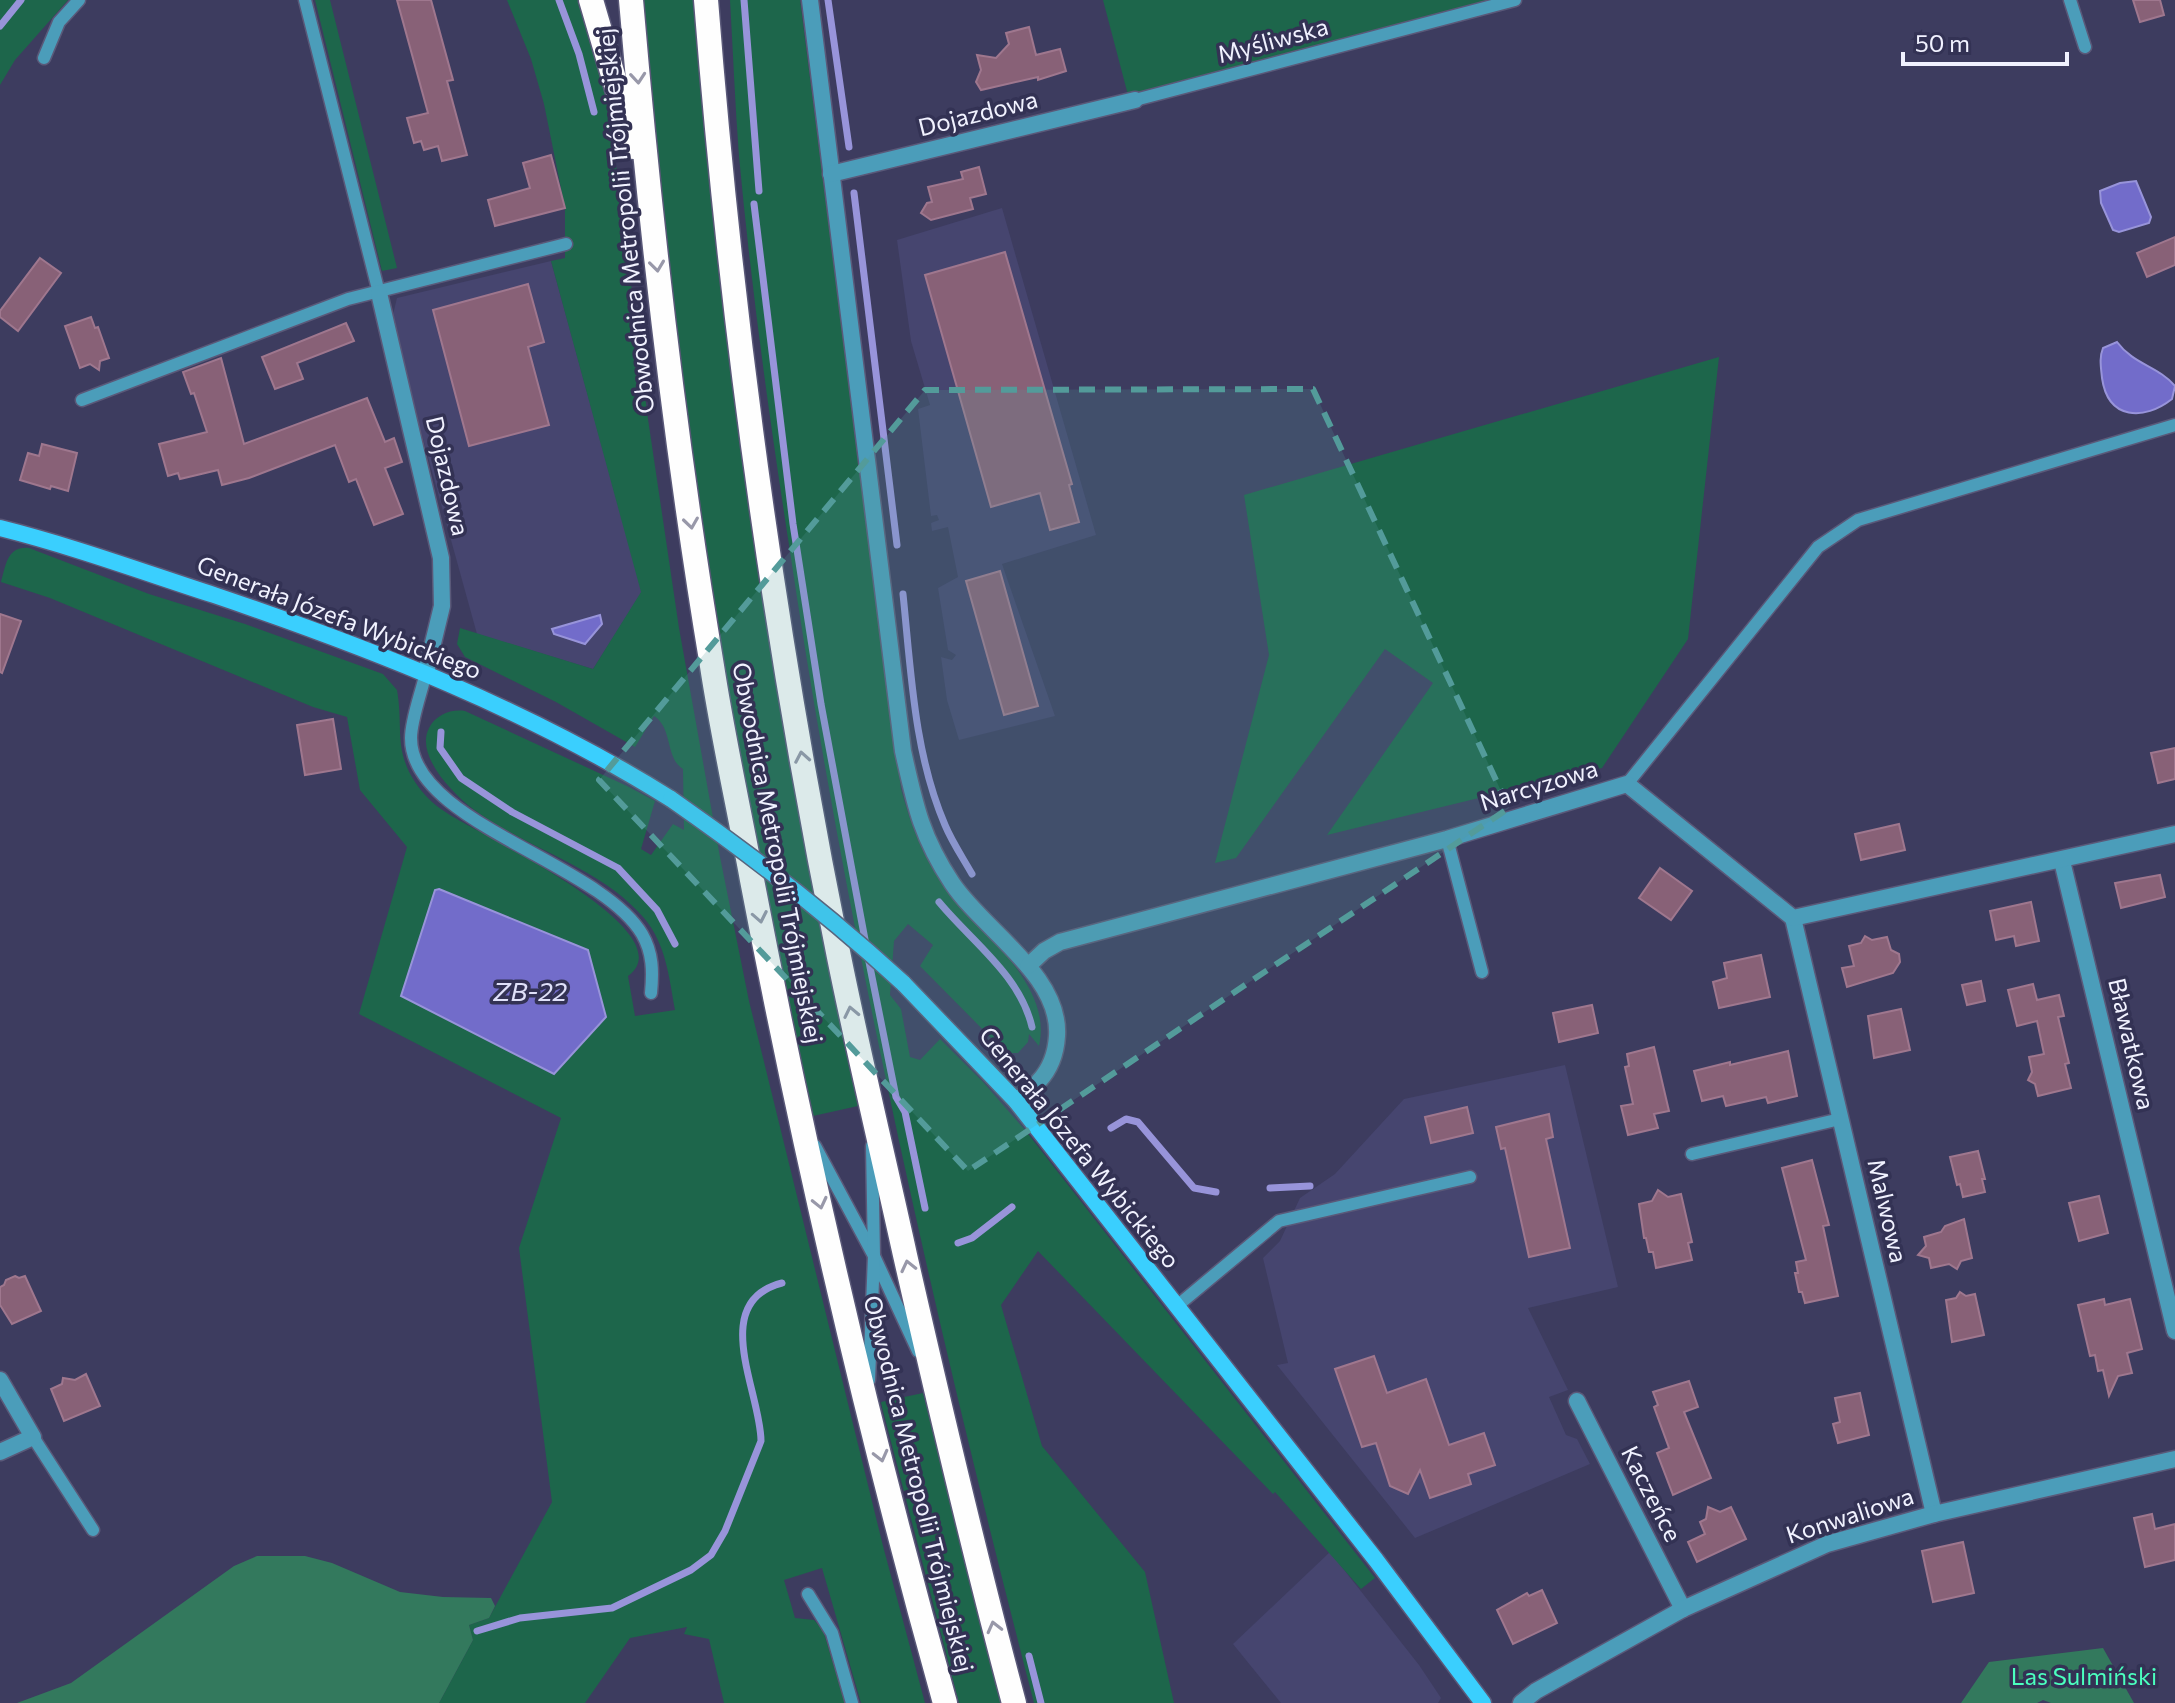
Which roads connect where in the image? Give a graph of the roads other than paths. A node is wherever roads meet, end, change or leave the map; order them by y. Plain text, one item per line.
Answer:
1 (79, 0) edge
2 (305, 0) edge
3 (591, 0) edge
4 (631, 0) edge
5 (706, 0) edge
6 (810, 0) edge
7 (1515, 0) edge
8 (2070, 0) edge
9 (2085, 47) dead end
10 (44, 58) dead end
11 (1135, 100) joint
12 (831, 174) junction
13 (647, 188) junction
14 (566, 244) dead end
15 (379, 293) junction
16 (82, 400) dead end
17 (2175, 425) edge
18 (0, 528) edge
19 (426, 672) junction
20 (1627, 784) junction
21 (2175, 834) edge
22 (1447, 839) junction
23 (2062, 861) junction
24 (1793, 918) junction
25 (1028, 966) junction
26 (1482, 972) dead end
27 (651, 993) dead end
28 (1016, 1101) junction
29 (871, 1103) junction
30 (800, 1119) junction
31 (1840, 1119) junction
32 (1692, 1154) dead end
33 (1470, 1177) dead end
34 (874, 1256) junction
35 (1177, 1306) junction
36 (2175, 1331) edge
37 (0, 1380) edge
38 (936, 1390) junction
39 (1577, 1401) dead end
40 (868, 1406) junction
41 (33, 1437) junction
42 (0, 1452) edge
43 (2175, 1459) edge
44 (1934, 1514) junction
45 (93, 1530) dead end
46 (808, 1594) dead end
47 (1683, 1609) junction
48 (852, 1703) edge
49 (945, 1703) edge
50 (1014, 1703) edge
51 (1483, 1703) edge
52 (1521, 1703) edge

1 - 10 lane
2 - 15 lane
3 - 13 highway
4 -> 13 highway, Obwodnica Metropolii Trójmiejskiej
29 -> 5 highway, Obwodnica Metropolii Trójmiejskiej
6 - 12 street
7 - 11 lane, Myśliwska
8 - 9 lane
11 - 12 street, Dojazdowa
12 - 25 street
13 -> 30 highway, Obwodnica Metropolii Trójmiejskiej
14 - 15 lane
15 - 16 lane
15 - 19 street, Dojazdowa
17 - 20 lane
18 - 19 main road, Generała Józefa Wybickiego
19 - 27 lane
19 - 28 main road, Generała Józefa Wybickiego, bridge
20 - 22 street, Narcyzowa
20 - 24 street, Narcyzowa
21 - 23 street
22 - 25 street, Narcyzowa
22 - 26 lane
23 - 24 street
23 - 36 street, Bławatkowa
24 - 31 street, Malwowa
25 - 28 street
28 - 35 main road, Generała Józefa Wybickiego
29 - 34 lane
38 -> 29 highway, Obwodnica Metropolii Trójmiejskiej
30 - 34 lane
30 -> 40 highway, Obwodnica Metropolii Trójmiejskiej
31 - 32 lane
31 - 44 street, Malwowa
33 - 35 lane
34 - 38 lane
34 - 40 lane
35 - 51 main road, Generała Józefa Wybickiego
37 - 41 street
50 -> 38 highway, Obwodnica Metropolii Trójmiejskiej
39 - 47 street, Kaczeńce
40 -> 49 highway, Obwodnica Metropolii Trójmiejskiej
41 - 42 street
41 - 45 lane
43 - 44 street, Konwaliowa
44 - 47 street, Konwaliowa
46 - 48 lane
47 - 52 street, Konwaliowa

